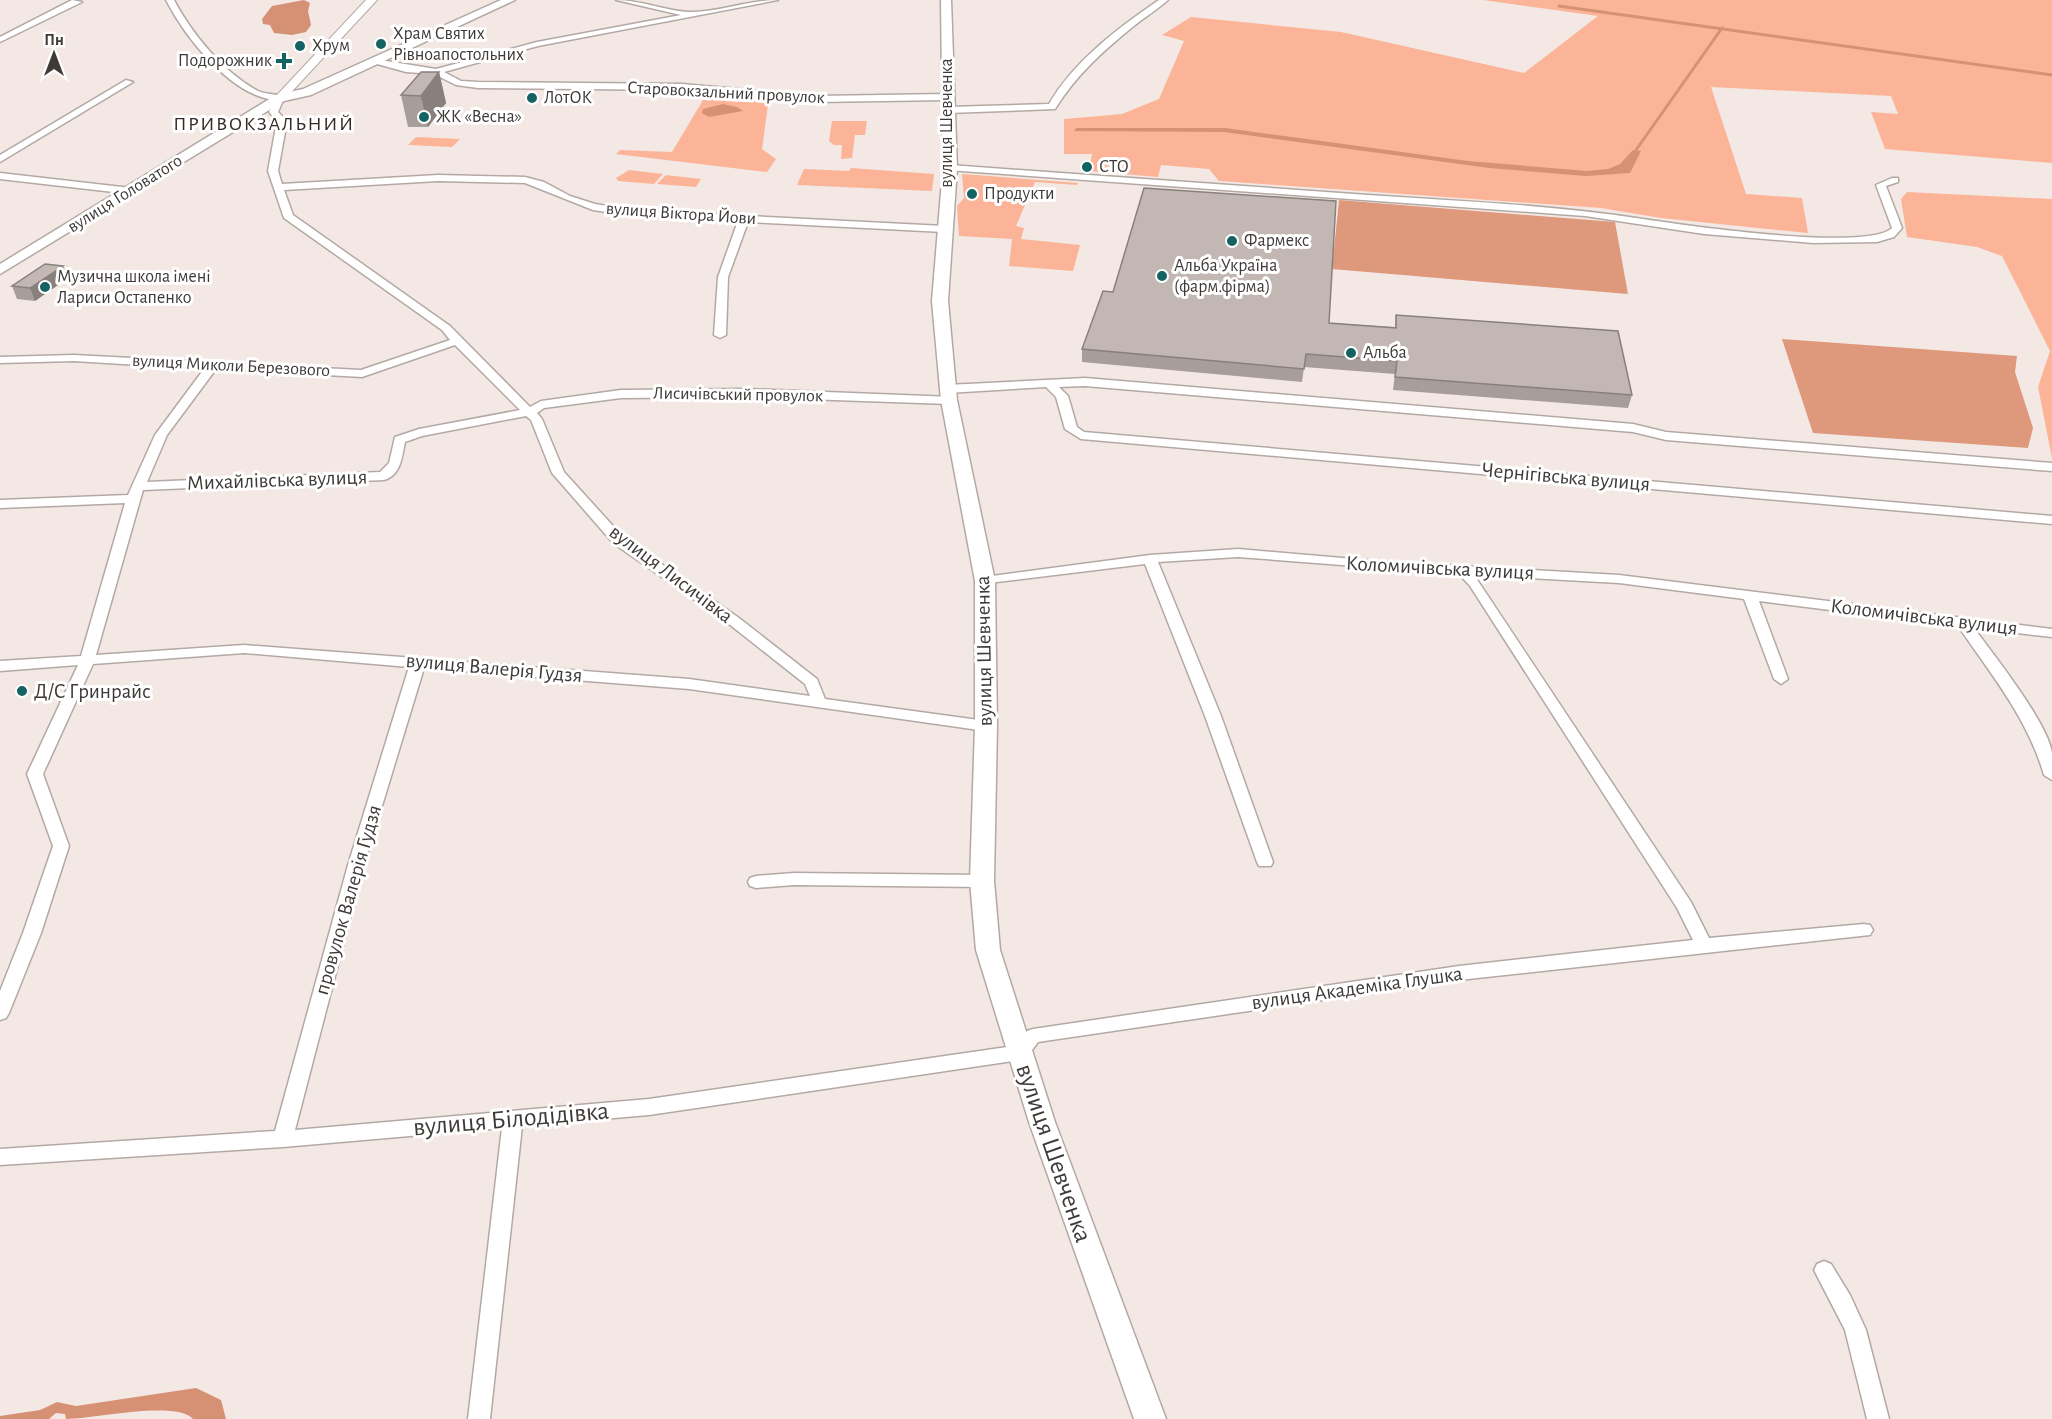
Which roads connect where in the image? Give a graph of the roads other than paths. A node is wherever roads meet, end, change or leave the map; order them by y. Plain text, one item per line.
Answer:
1 (76, 0) edge
2 (170, 0) edge
3 (372, 0) edge
4 (510, 0) edge
5 (620, 0) edge
6 (774, 0) edge
7 (946, 0) edge
8 (1164, 0) edge
9 (694, 16) junction
10 (0, 40) edge
11 (374, 62) junction
12 (436, 72) junction
13 (129, 82) dead end
14 (280, 98) junction
15 (947, 104) junction
16 (0, 159) edge
17 (951, 168) junction
18 (0, 176) edge
19 (1895, 180) dead end
20 (280, 187) junction
21 (131, 191) junction
22 (744, 218) junction
23 (944, 229) junction
24 (0, 270) edge
25 (720, 334) dead end
26 (457, 341) junction
27 (0, 360) edge
28 (213, 365) junction
29 (1050, 385) junction
30 (948, 394) junction
31 (530, 412) junction
32 (2052, 467) edge
33 (139, 486) junction
34 (133, 499) junction
35 (0, 504) edge
36 (2052, 520) edge
37 (1150, 559) junction
38 (1462, 569) junction
39 (985, 580) junction
40 (1750, 596) junction
41 (1963, 622) junction
42 (2052, 633) edge
43 (87, 661) junction
44 (418, 662) junction
45 (0, 666) edge
46 (1781, 678) dead end
47 (820, 704) junction
48 (986, 726) junction
49 (2052, 775) edge
50 (1265, 862) dead end
51 (982, 881) junction
52 (756, 882) dead end
53 (1864, 930) dead end
54 (1704, 945) junction
55 (0, 1013) edge
56 (1019, 1053) junction
57 (513, 1118) junction
58 (283, 1139) junction
59 (0, 1157) edge
60 (1824, 1270) dead end
61 (479, 1419) edge
62 (1150, 1419) edge
63 (1878, 1419) edge

1 - 10 street
2 - 14 street
3 - 14 street, вулиця Головатого
4 - 11 main road, вулиця Головатого
5 - 9 street
6 - 9 street
7 - 15 main road, вулиця Шевченка
8 - 15 street, Старовокзальний провулок
9 - 12 street
11 - 12 street
11 - 14 main road, вулиця Головатого
12 - 15 street, Старовокзальний провулок
13 - 16 street
14 - 20 street, вулиця Лисичівка
14 - 21 main road, вулиця Головатого
15 - 17 main road, вулиця Шевченка
17 - 19 street
17 - 23 main road, вулиця Шевченка
18 - 21 street
20 - 22 street, вулиця Віктора Йови
20 - 26 street, вулиця Лисичівка
21 - 24 main road, вулиця Головатого
22 - 23 street, вулиця Віктора Йови
22 - 25 street
23 - 30 main road, вулиця Шевченка
26 - 28 street, вулиця Миколи Березового
26 - 31 street, вулиця Лисичівка
27 - 28 street, вулиця Миколи Березового
28 - 33 street
29 - 30 street
29 - 32 street
29 - 36 street, Чернігівська вулиця
30 - 31 street, Лисичівський провулок
30 - 39 main road, вулиця Шевченка
31 - 33 street, Михайлівська вулиця
31 - 47 street, вулиця Лисичівка
33 - 34 street
34 - 35 street
34 - 43 street
37 - 38 street, Коломичівська вулиця
37 - 39 street, Коломичівська вулиця
37 - 50 street
38 - 40 street, Коломичівська вулиця
38 - 54 street
39 - 48 main road, вулиця Шевченка
40 - 41 street, Коломичівська вулиця
40 - 46 street
41 - 42 street, Коломичівська вулиця
41 - 49 street
43 - 44 street, вулиця Валерія Гудзя
43 - 45 street, вулиця Валерія Гудзя
43 - 55 street
44 - 47 street, вулиця Валерія Гудзя
44 - 58 street, провулок Валерія Гудзя
47 - 48 street, вулиця Валерія Гудзя
48 - 51 main road, вулиця Шевченка
51 - 52 street
51 - 56 main road, вулиця Шевченка
53 - 54 street, вулиця Академіка Глушка
54 - 56 street, вулиця Академіка Глушка
56 - 57 street, вулиця Білодідівка
56 - 62 main road, вулиця Шевченка
57 - 58 street, вулиця Білодідівка
57 - 61 street
58 - 59 street, вулиця Білодідівка
60 - 63 street

